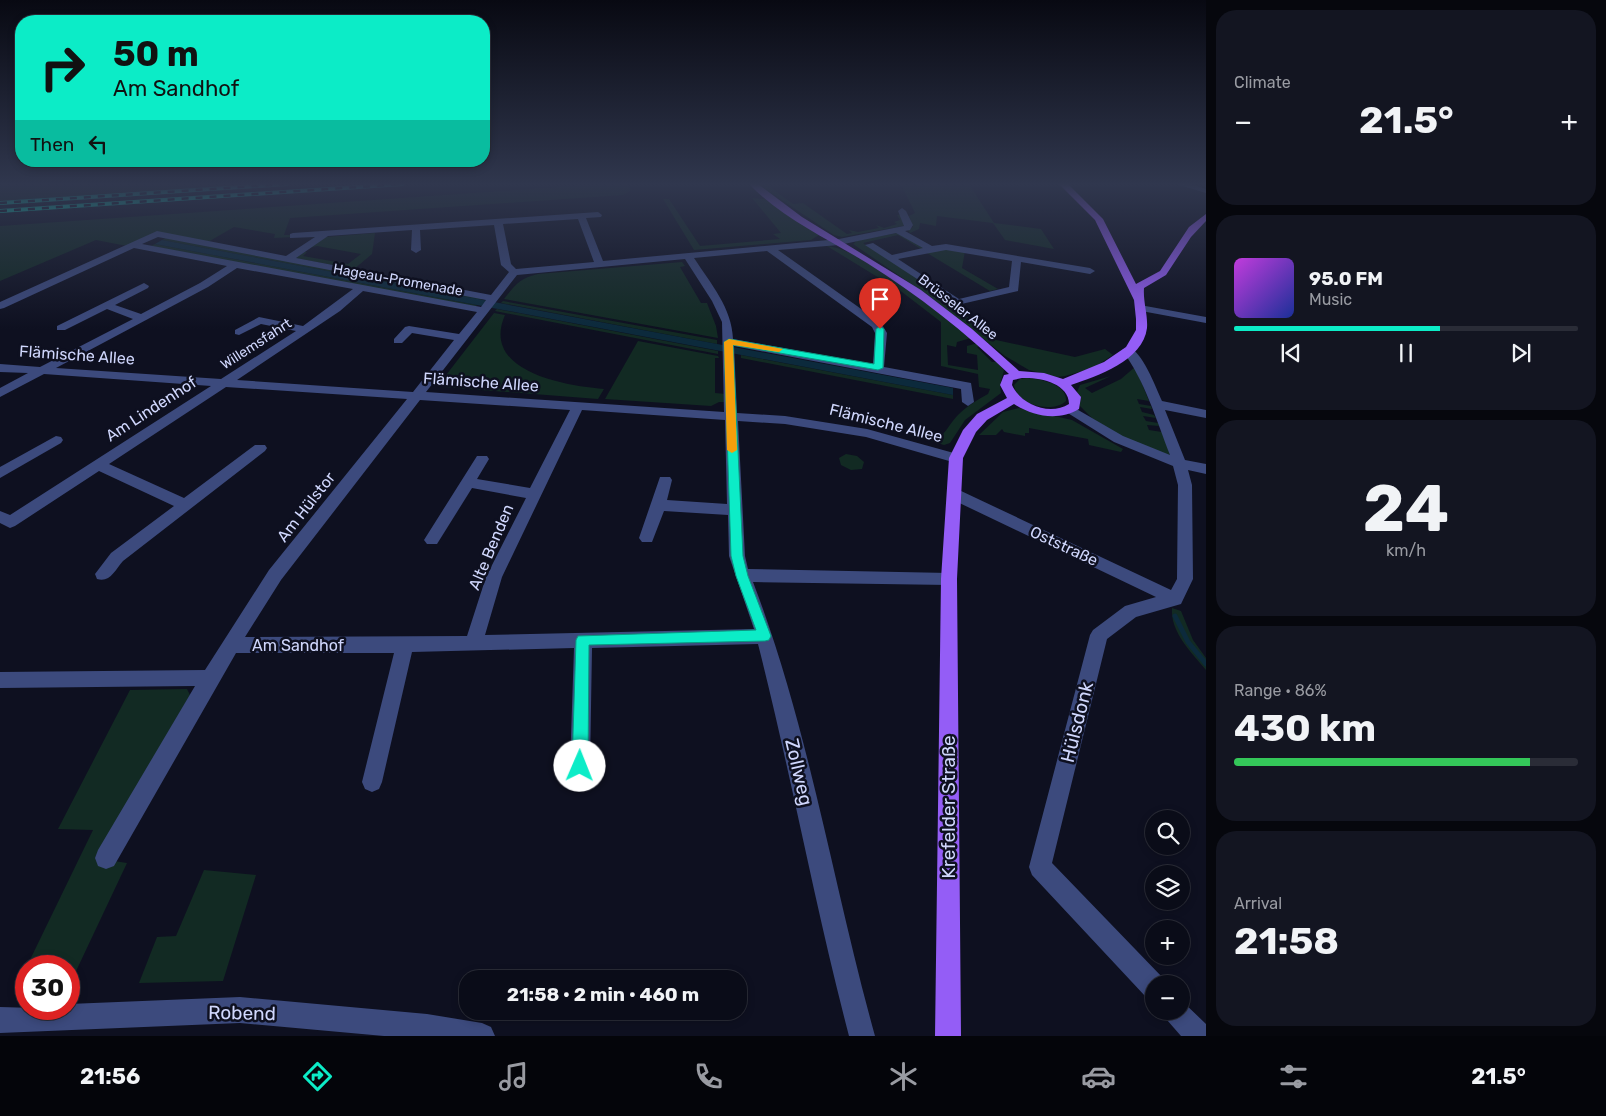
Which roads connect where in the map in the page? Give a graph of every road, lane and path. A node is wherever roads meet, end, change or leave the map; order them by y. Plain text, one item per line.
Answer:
1 (351, 232) edge
2 (416, 232) edge
3 (500, 232) edge
4 (586, 232) edge
5 (823, 232) edge
6 (887, 232) edge
7 (903, 232) edge
8 (1105, 232) edge
9 (1189, 232) edge
10 (326, 234) junction
11 (293, 236) dead end
12 (839, 242) junction
13 (870, 245) dead end
14 (136, 246) junction
15 (770, 248) junction
16 (930, 249) junction
17 (416, 250) dead end
18 (688, 256) junction
19 (891, 258) junction
20 (288, 259) junction
21 (1017, 259) junction
22 (236, 264) junction
23 (599, 264) junction
24 (1090, 271) dead end
25 (514, 272) junction
26 (144, 286) dead end
27 (361, 288) junction
28 (487, 304) junction
29 (1140, 304) junction
30 (106, 305) junction
31 (0, 306) edge
32 (273, 312) dead end
33 (141, 318) junction
34 (259, 320) junction
35 (1206, 320) edge
36 (61, 328) dead end
37 (305, 330) junction
38 (239, 332) dead end
39 (460, 338) junction
40 (398, 341) dead end
41 (729, 347) junction
42 (1128, 350) junction
43 (0, 368) edge
44 (878, 368) junction
45 (42, 370) junction
46 (1017, 374) junction
47 (223, 383) junction
48 (1062, 384) junction
49 (0, 393) edge
50 (415, 395) junction
51 (1014, 398) junction
52 (968, 402) dead end
53 (1157, 404) junction
54 (578, 406) junction
55 (1069, 410) junction
56 (1206, 414) edge
57 (731, 416) junction
58 (56, 440) dead end
59 (260, 448) dead end
60 (956, 458) junction
61 (482, 459) dead end
62 (1180, 464) junction
63 (99, 465) junction
64 (1206, 469) edge
65 (0, 473) edge
66 (665, 480) dead end
67 (468, 482) junction
68 (533, 494) junction
69 (954, 494) junction
70 (185, 505) junction
71 (658, 505) junction
72 (735, 510) junction
73 (4, 522) edge
74 (648, 538) dead end
75 (432, 540) dead end
76 (103, 574) dead end
77 (742, 576) junction
78 (949, 579) junction
79 (1176, 599) junction
80 (765, 636) junction
81 (583, 640) junction
82 (474, 642) junction
83 (231, 645) junction
84 (405, 645) junction
85 (210, 678) junction
86 (0, 680) edge
87 (580, 766) dead end
88 (372, 782) dead end
89 (106, 858) dead end
90 (1145, 978) edge
91 (0, 1020) edge
92 (1184, 1020) edge
93 (482, 1036) edge
94 (862, 1036) edge
95 (948, 1036) edge
96 (1199, 1036) edge

1 - 10 street
2 - 17 street
3 - 25 street
4 - 23 street
5 - 12 main road, Brüsseler Allee
6 - 12 street
7 - 16 street
8 - 29 main road
9 - 29 main road
10 - 11 street
10 - 20 street
12 - 15 street
12 - 46 main road, Brüsseler Allee
13 - 19 street
14 - 20 street, Hageau-Promenade
14 - 22 street, Hageau-Promenade
14 - 31 street
15 - 18 street
15 - 44 street
16 - 19 street
16 - 21 street
18 - 23 street
18 - 41 street, Zollweg
19 - 21 street
20 - 28 street, Hageau-Promenade
21 - 24 street
22 - 27 street, Hageau-Promenade
22 - 33 street
23 - 25 street
25 - 28 street, Am Hülstor
26 - 30 street
27 - 28 street, Hageau-Promenade
27 - 37 street, Willemsfahrt
28 - 39 street, Am Hülstor
29 - 35 street
29 - 42 main road
30 - 33 street
30 - 36 street
32 - 34 street, Willemsfahrt
33 - 45 street
34 - 37 street, Willemsfahrt
34 - 38 street, Willemsfahrt
37 - 47 street, Willemsfahrt
39 - 40 street
39 - 50 street, Am Hülstor
41 - 44 street
41 - 57 street, Zollweg
42 - 48 main road
42 - 53 street
43 - 45 street, Flämische Allee
44 - 52 street
45 - 47 street, Flämische Allee
45 - 49 street
46 - 48 main road
46 - 51 main road
47 - 50 street, Flämische Allee
47 - 63 street, Am Lindenhof
48 - 55 main road
50 - 54 street, Flämische Allee
50 - 83 street, Am Hülstor
51 - 55 main road
51 - 60 main road, Krefelder Straße
53 - 56 street
53 - 62 street
54 - 57 street, Flämische Allee
54 - 68 street, Alte Benden
55 - 62 street
57 - 60 street, Flämische Allee
57 - 72 street, Zollweg
58 - 65 street
59 - 70 street
60 - 69 main road, Krefelder Straße
61 - 67 street
62 - 64 street
62 - 79 street
63 - 70 street, Am Lindenhof
63 - 73 street, Am Lindenhof
66 - 71 street
67 - 68 street, Alte Benden
67 - 75 street
68 - 82 street, Alte Benden
69 - 78 main road, Krefelder Straße
69 - 79 street, Oststraße
70 - 76 street
71 - 72 street
71 - 74 street
72 - 77 street, Zollweg
77 - 78 street
77 - 80 street, Zollweg
78 - 95 main road, Krefelder Straße
79 - 90 street, Hülsdonk
80 - 81 street, Am Sandhof
80 - 94 street, Zollweg
81 - 82 street, Am Sandhof
81 - 87 street
82 - 84 street, Am Sandhof
83 - 84 street, Am Sandhof
83 - 85 street, Am Sandhof
84 - 88 street
85 - 86 street
85 - 89 street, Am Sandhof
91 - 93 street, Robend
92 - 96 street

